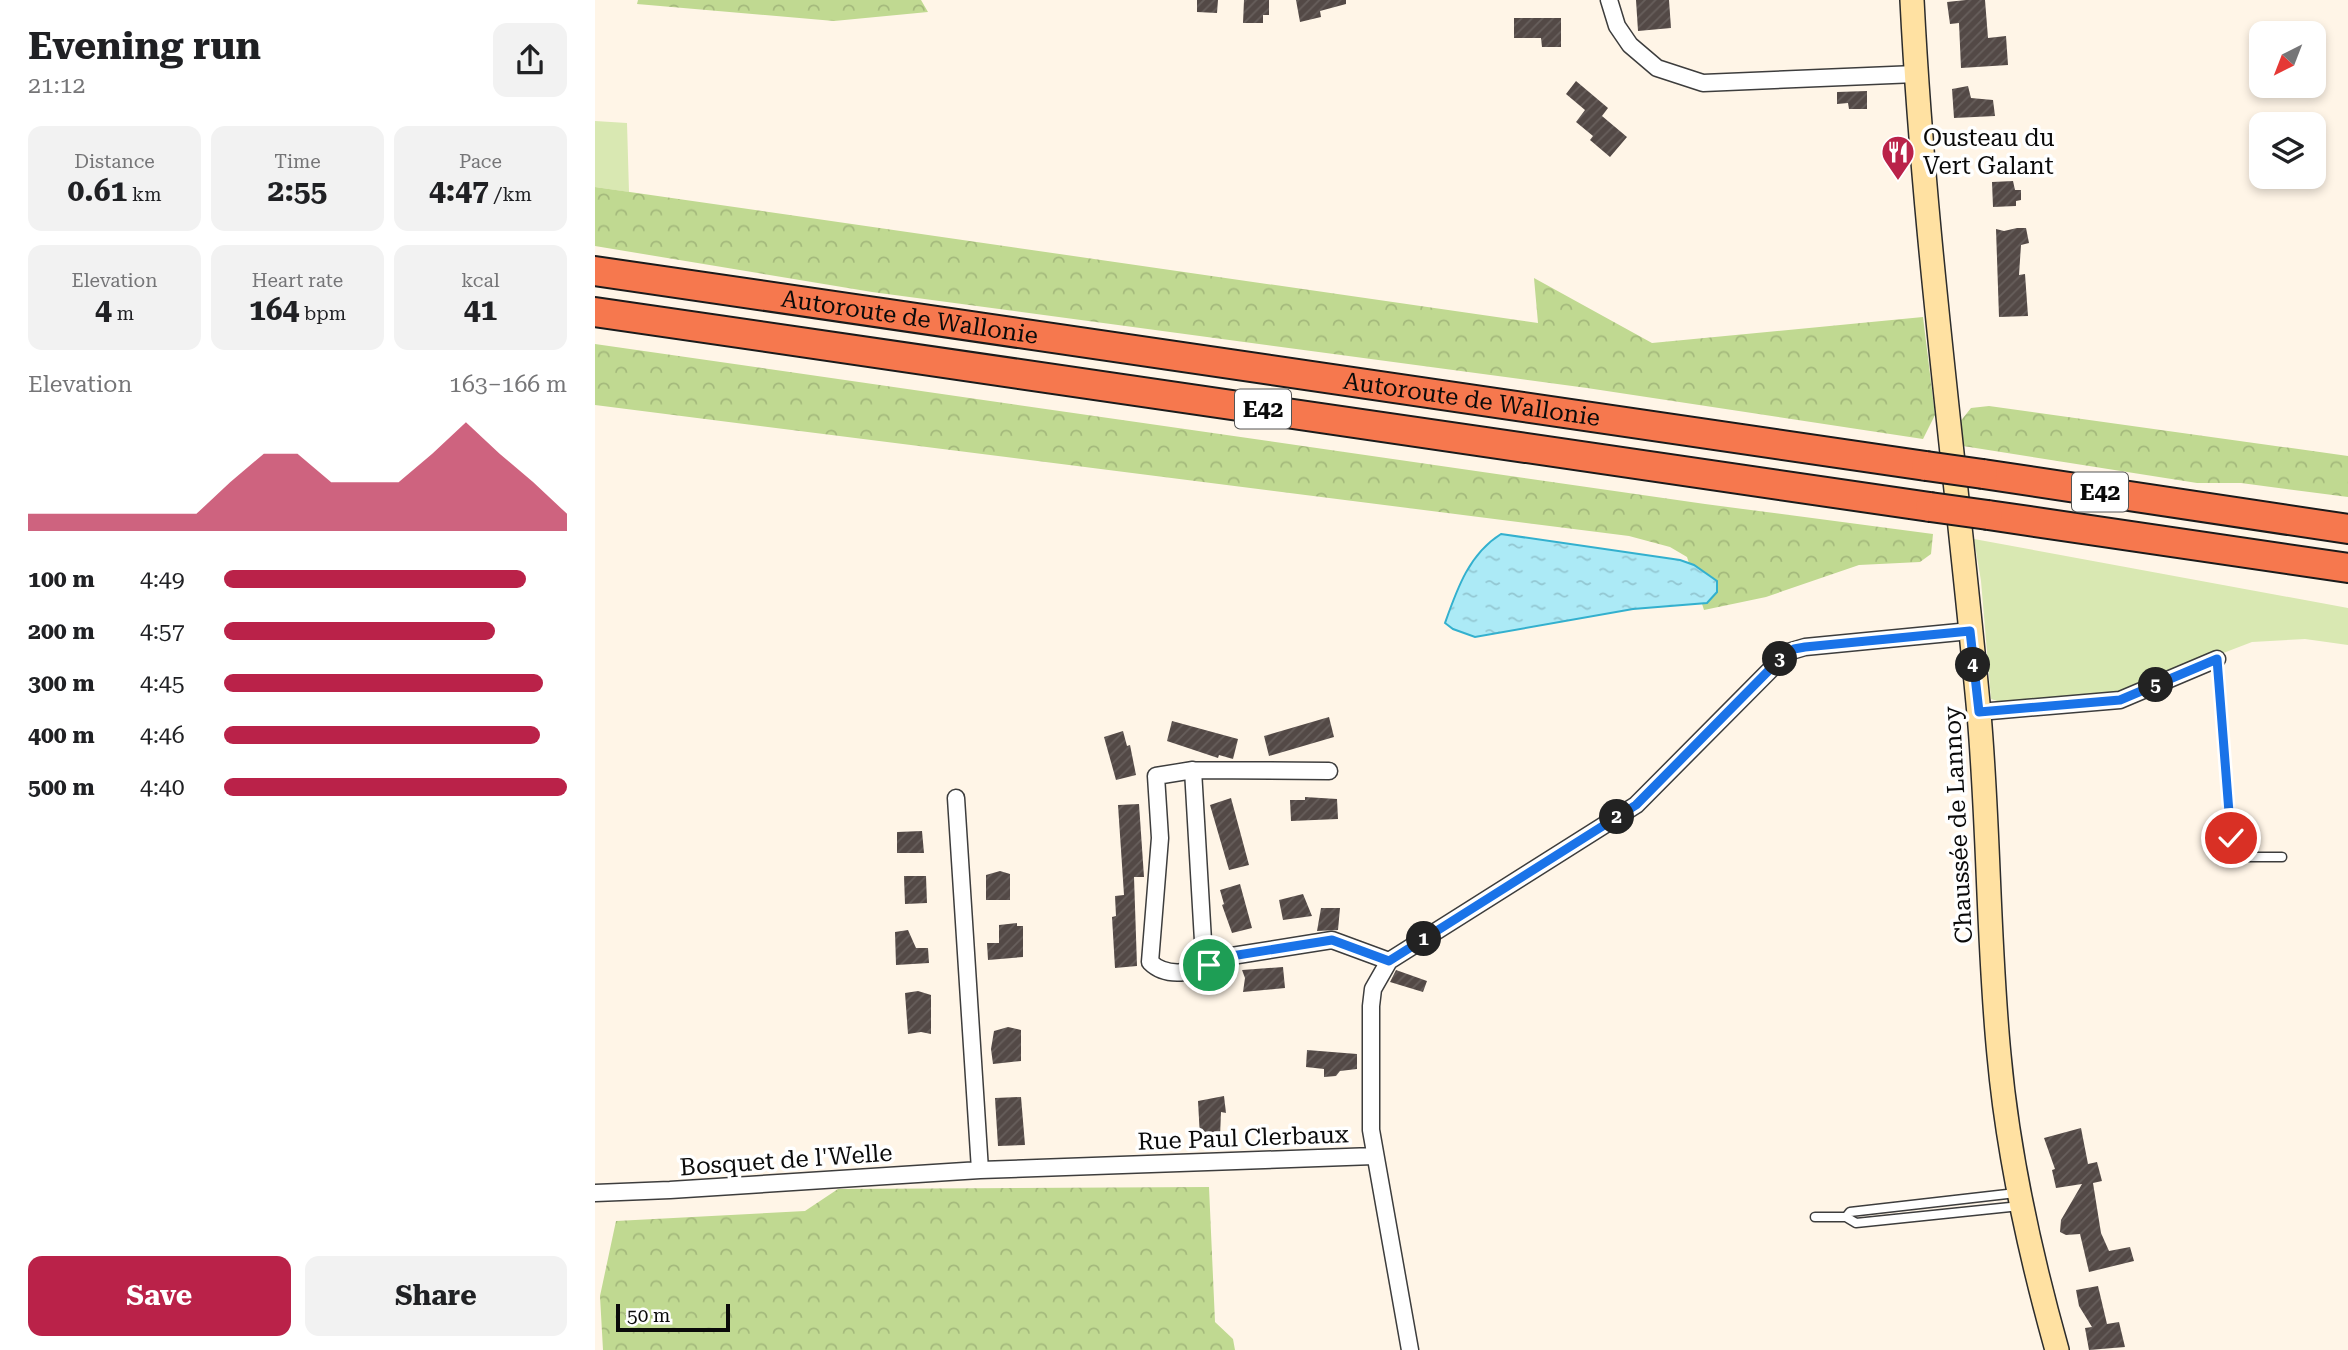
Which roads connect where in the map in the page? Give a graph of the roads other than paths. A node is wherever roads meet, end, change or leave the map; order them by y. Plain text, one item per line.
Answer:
1 (1608, 0) edge
2 (1912, 0) edge
3 (1916, 74) junction
4 (595, 271) edge
5 (595, 312) edge
6 (2348, 529) edge
7 (2303, 562) junction
8 (2348, 568) edge
9 (2348, 581) edge
10 (1970, 631) junction
11 (2217, 659) joint
12 (1979, 712) junction
13 (1192, 770) junction
14 (1329, 771) dead end
15 (956, 799) dead end
16 (2282, 857) dead end
17 (1219, 958) junction
18 (1389, 961) junction
19 (1374, 1156) junction
20 (1113, 1166) joint
21 (980, 1170) junction
22 (595, 1193) edge
23 (2021, 1199) junction
24 (1815, 1217) dead end
25 (1846, 1217) junction
26 (1410, 1350) edge
27 (2057, 1350) edge

1 - 3 street
2 - 3 main road, Chaussée de Lannoy
3 - 10 main road, Chaussée de Lannoy
4 - 6 highway, Autoroute de Wallonie / E42, bridge
5 - 7 highway, Autoroute de Wallonie / E42, bridge
7 - 8 highway, Autoroute de Wallonie / E42
7 - 9 highway
10 - 12 main road, Chaussée de Lannoy
10 - 18 street
11 - 12 street
11 - 16 lane
12 - 23 main road, Chaussée de Lannoy
13 - 14 street
13 - 17 street
13 - 17 street
15 - 21 street
17 - 18 street
18 - 19 street
19 - 20 street, Rue Paul Clerbaux
19 - 26 street
20 - 21 street, Bosquet de l'Welle
21 - 22 street, Bosquet de l'Welle
23 - 25 lane
23 - 25 lane
23 - 27 main road, Chaussée de Lannoy
24 - 25 lane

